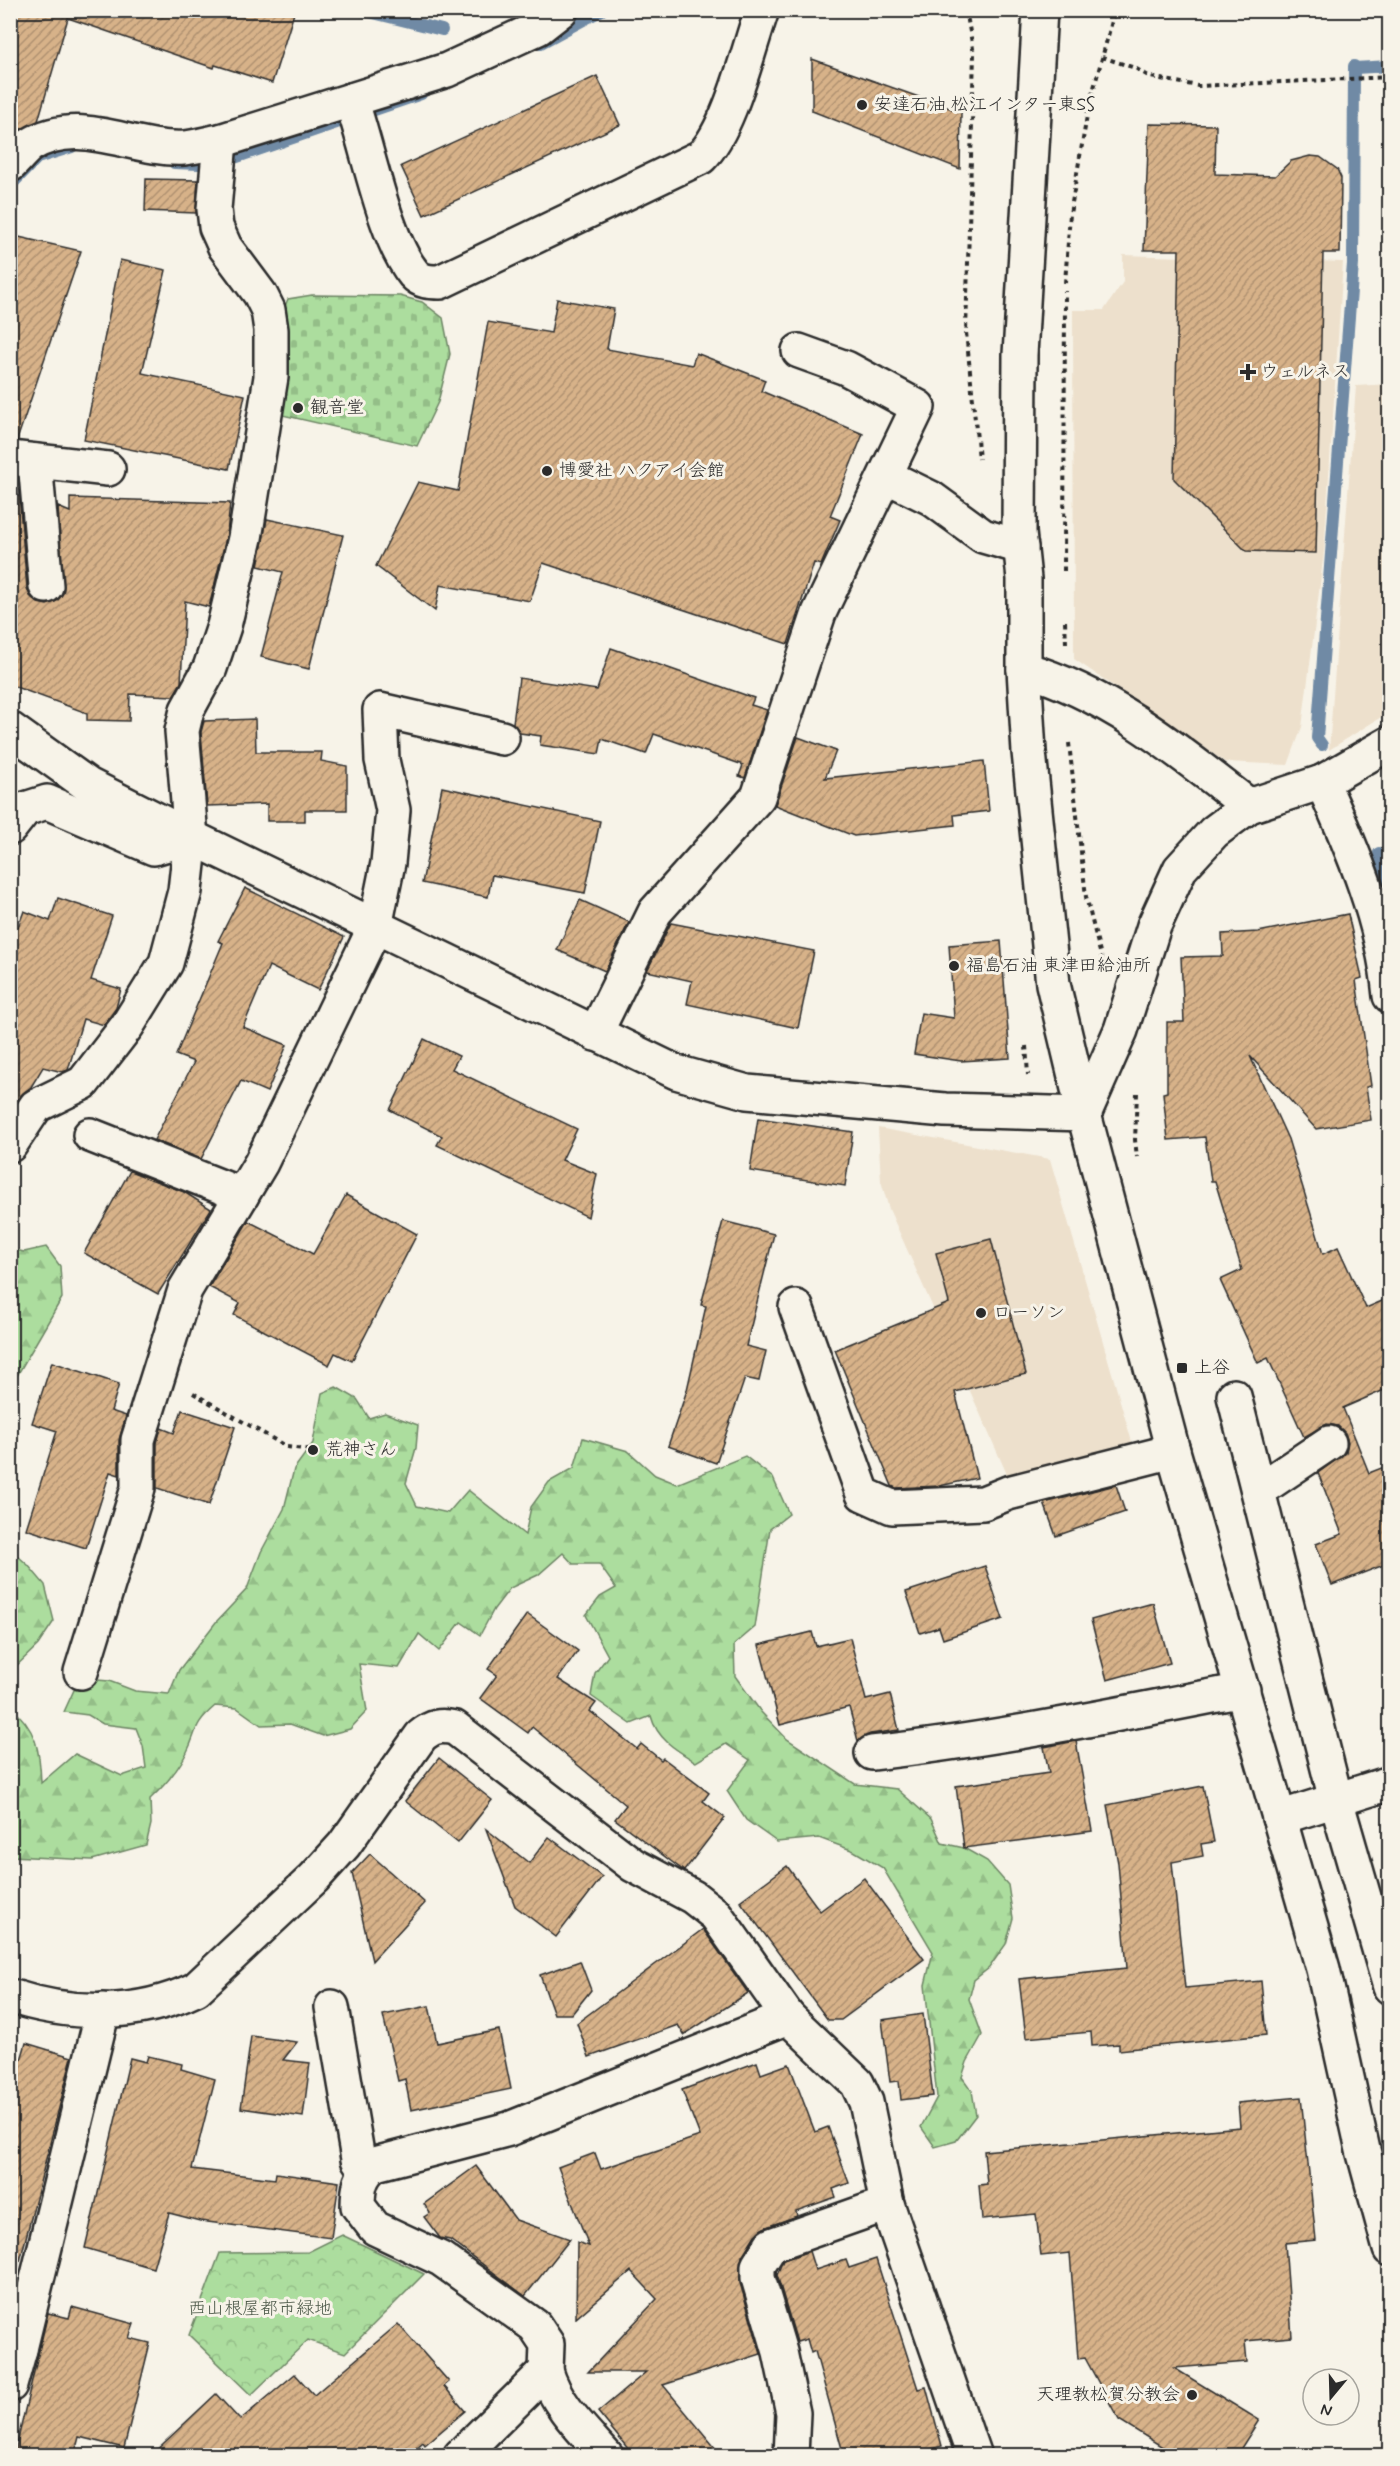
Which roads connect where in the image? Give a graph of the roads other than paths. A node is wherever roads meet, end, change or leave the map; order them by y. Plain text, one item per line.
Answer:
1 (561, 10) edge
2 (762, 10) edge
3 (1040, 10) edge
4 (355, 112) junction
5 (219, 154) junction
6 (10, 165) edge
7 (799, 351) dead end
8 (23, 460) edge
9 (108, 469) dead end
10 (886, 476) junction
11 (1021, 547) junction
12 (46, 586) dead end
13 (1024, 669) junction
14 (10, 729) edge
15 (502, 738) dead end
16 (1389, 743) edge
17 (1322, 782) junction
18 (1249, 806) junction
19 (10, 828) edge
20 (190, 837) junction
21 (375, 927) junction
22 (1389, 996) edge
23 (595, 1034) junction
24 (1084, 1114) junction
25 (90, 1135) dead end
26 (10, 1145) edge
27 (242, 1195) junction
28 (796, 1307) dead end
29 (1234, 1396) dead end
30 (1329, 1443) dead end
31 (1173, 1451) junction
32 (1259, 1490) junction
33 (81, 1672) dead end
34 (1243, 1690) junction
35 (872, 1753) dead end
36 (1389, 1783) edge
37 (1336, 1800) junction
38 (1279, 1818) junction
39 (1389, 1988) edge
40 (10, 1996) edge
41 (332, 2007) dead end
42 (103, 2010) junction
43 (788, 2017) junction
44 (366, 2171) junction
45 (887, 2204) junction
46 (1389, 2249) edge
47 (15, 2348) edge
48 (546, 2371) junction
49 (10, 2385) edge
50 (460, 2456) edge
51 (606, 2456) edge
52 (791, 2456) edge
53 (974, 2456) edge

1 - 4 street
2 - 4 street
3 - 11 street
4 - 5 street
5 - 6 street
5 - 20 street
7 - 10 street
8 - 9 street
8 - 12 street
10 - 11 street
10 - 23 street
11 - 13 street
13 - 18 street
13 - 24 street
14 - 20 street
15 - 21 street
16 - 17 street
17 - 18 street
17 - 22 street
18 - 24 street
19 - 20 street
20 - 21 street
20 - 26 street
21 - 23 street
21 - 27 street
23 - 24 street
24 - 31 street
25 - 27 street
27 - 33 street
28 - 31 street
29 - 32 street
30 - 32 street
31 - 34 street
32 - 37 street
34 - 35 street
34 - 38 street
36 - 37 street
37 - 38 street
37 - 39 street
38 - 46 street
40 - 42 street
41 - 44 street
42 - 43 street
42 - 47 street
43 - 44 street
43 - 45 street
44 - 48 street
45 - 52 street
45 - 53 street
47 - 49 street
48 - 50 street
48 - 51 street

